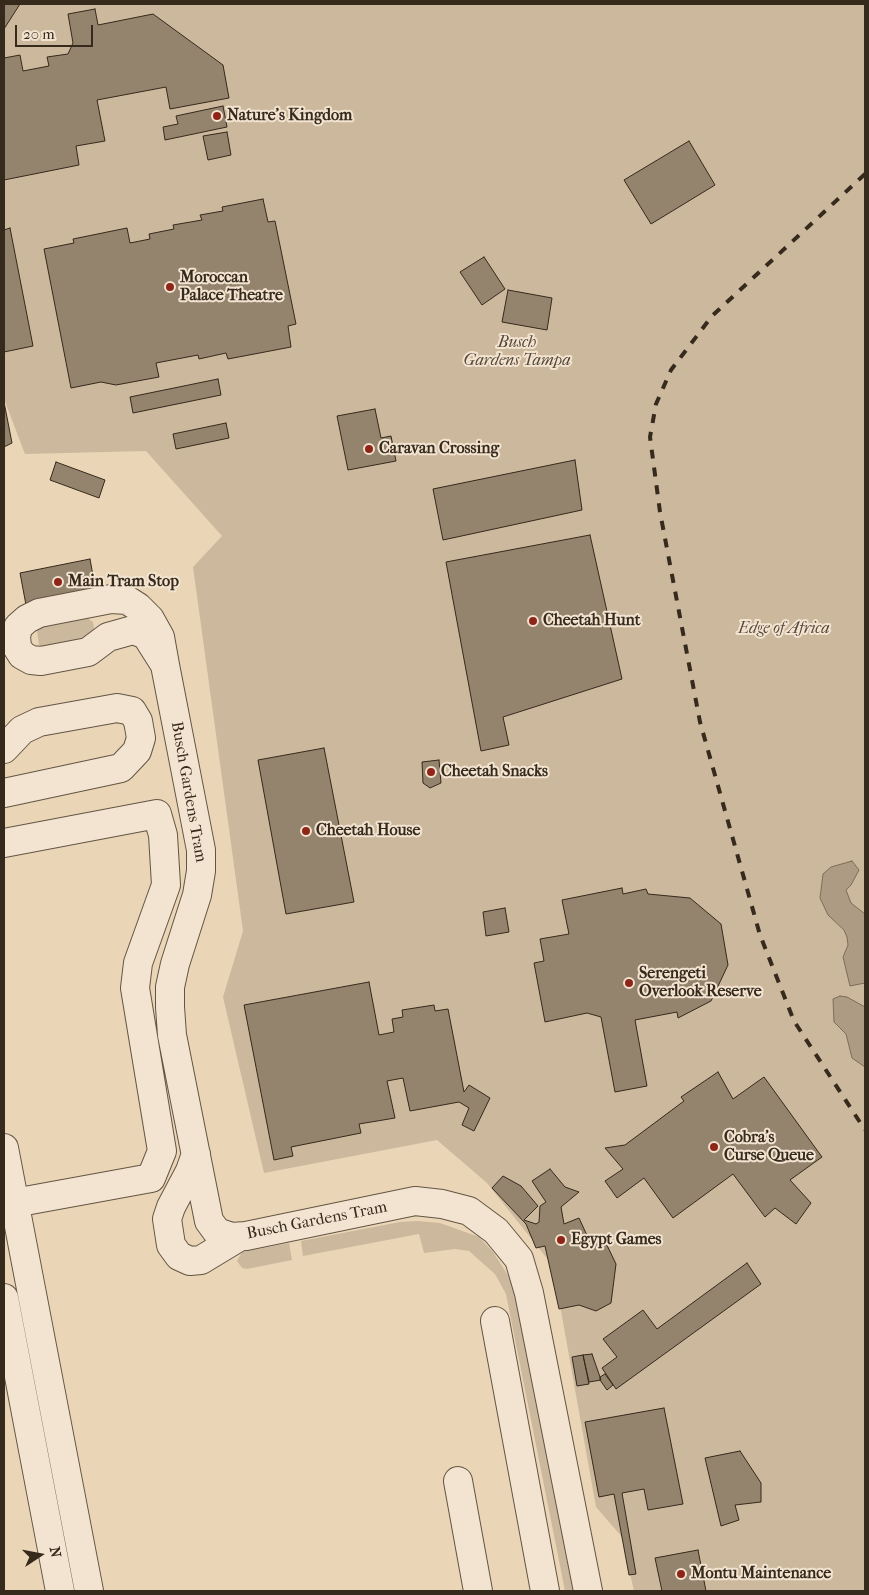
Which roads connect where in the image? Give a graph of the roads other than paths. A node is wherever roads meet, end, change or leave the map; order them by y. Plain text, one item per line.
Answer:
1 (165, 665) junction
2 (4, 749) edge
3 (4, 793) edge
4 (4, 843) edge
5 (4, 1148) edge
6 (196, 1154) junction
7 (14, 1203) junction
8 (239, 1237) junction
9 (4, 1298) edge
10 (495, 1321) dead end
11 (458, 1481) dead end
12 (60, 1591) edge
13 (89, 1591) edge
14 (478, 1591) edge
15 (545, 1591) edge
16 (588, 1591) edge

1 - 1 lane, Busch Gardens Tram
1 - 6 lane, Busch Gardens Tram
2 - 3 lane
4 - 7 lane
5 - 7 lane
6 - 8 lane, Busch Gardens Tram
6 - 8 lane
7 - 13 lane
8 - 16 lane, Busch Gardens Tram
9 - 12 lane
10 - 15 lane
11 - 14 lane

